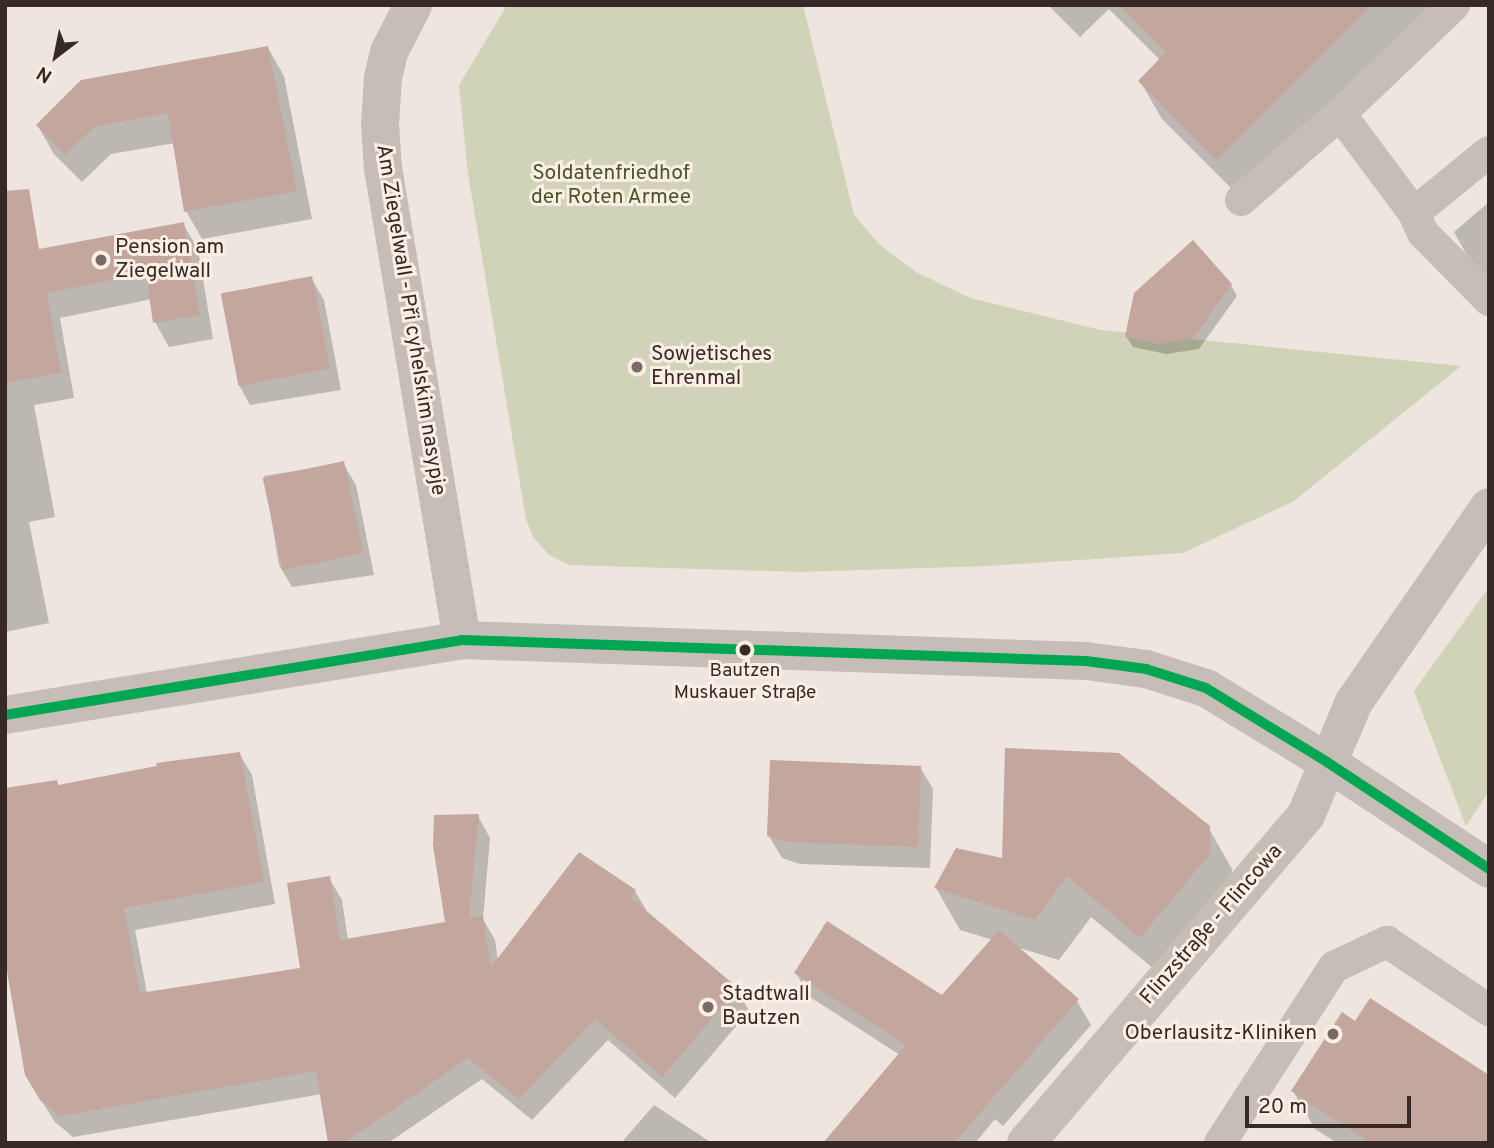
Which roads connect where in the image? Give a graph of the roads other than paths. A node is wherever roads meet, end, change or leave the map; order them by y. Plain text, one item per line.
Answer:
1 (413, 5) edge
2 (1454, 5) edge
3 (1340, 114) junction
4 (1489, 152) edge
5 (1241, 200) dead end
6 (1414, 213) junction
7 (1489, 300) edge
8 (1489, 508) edge
9 (462, 640) junction
10 (5, 715) edge
11 (1326, 762) junction
12 (1489, 869) edge
13 (1489, 1010) edge
14 (1026, 1143) edge
15 (1220, 1143) edge

1 - 9 street, Am Ziegelwall - Při cyhelskim nasypje
2 - 3 lane
3 - 5 lane
3 - 6 lane
4 - 6 lane
6 - 7 lane
8 - 11 street, Flinzstraße - Flincowa
9 - 10 street
9 - 11 street
11 - 12 street
11 - 14 street, Flinzstraße - Flincowa
13 - 15 lane

